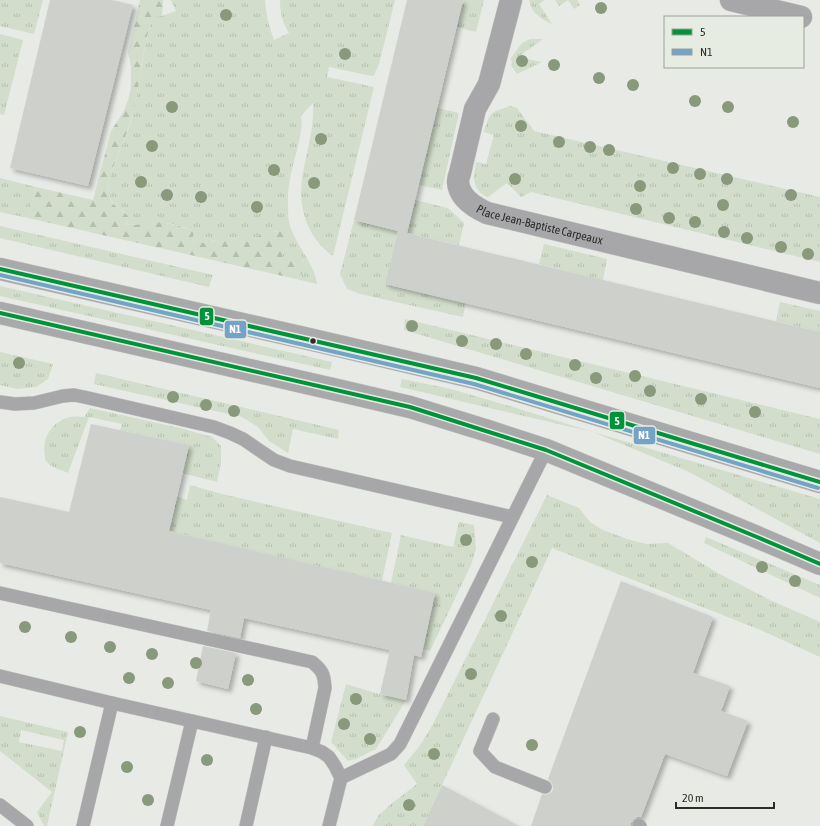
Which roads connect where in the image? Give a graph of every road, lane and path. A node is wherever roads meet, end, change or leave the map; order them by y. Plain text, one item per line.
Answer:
1 (511, 0) edge
2 (731, 0) edge
3 (798, 16) edge
4 (804, 17) edge
5 (820, 21) edge
6 (0, 269) edge
7 (820, 293) edge
8 (0, 313) edge
9 (0, 402) edge
10 (546, 450) junction
11 (820, 482) edge
12 (512, 517) junction
13 (820, 564) edge
14 (0, 593) edge
15 (0, 676) edge
16 (112, 703) junction
17 (493, 718) dead end
18 (192, 721) junction
19 (266, 737) junction
20 (312, 748) junction
21 (341, 778) junction
22 (545, 787) dead end
23 (0, 805) edge
24 (26, 826) edge
25 (83, 826) edge
26 (167, 826) edge
27 (246, 826) edge
28 (329, 826) edge

1 - 7 street, Place Jean-Baptiste Carpeaux
2 - 3 street
4 - 5 street
6 - 11 main road
8 - 10 main road
9 - 12 lane
10 - 12 lane
10 - 13 main road
12 - 21 lane
14 - 20 lane
15 - 16 lane
16 - 18 lane
16 - 25 lane
17 - 22 lane
18 - 19 lane
18 - 26 lane
19 - 20 lane
19 - 27 lane
20 - 21 lane
21 - 28 lane
23 - 24 lane

